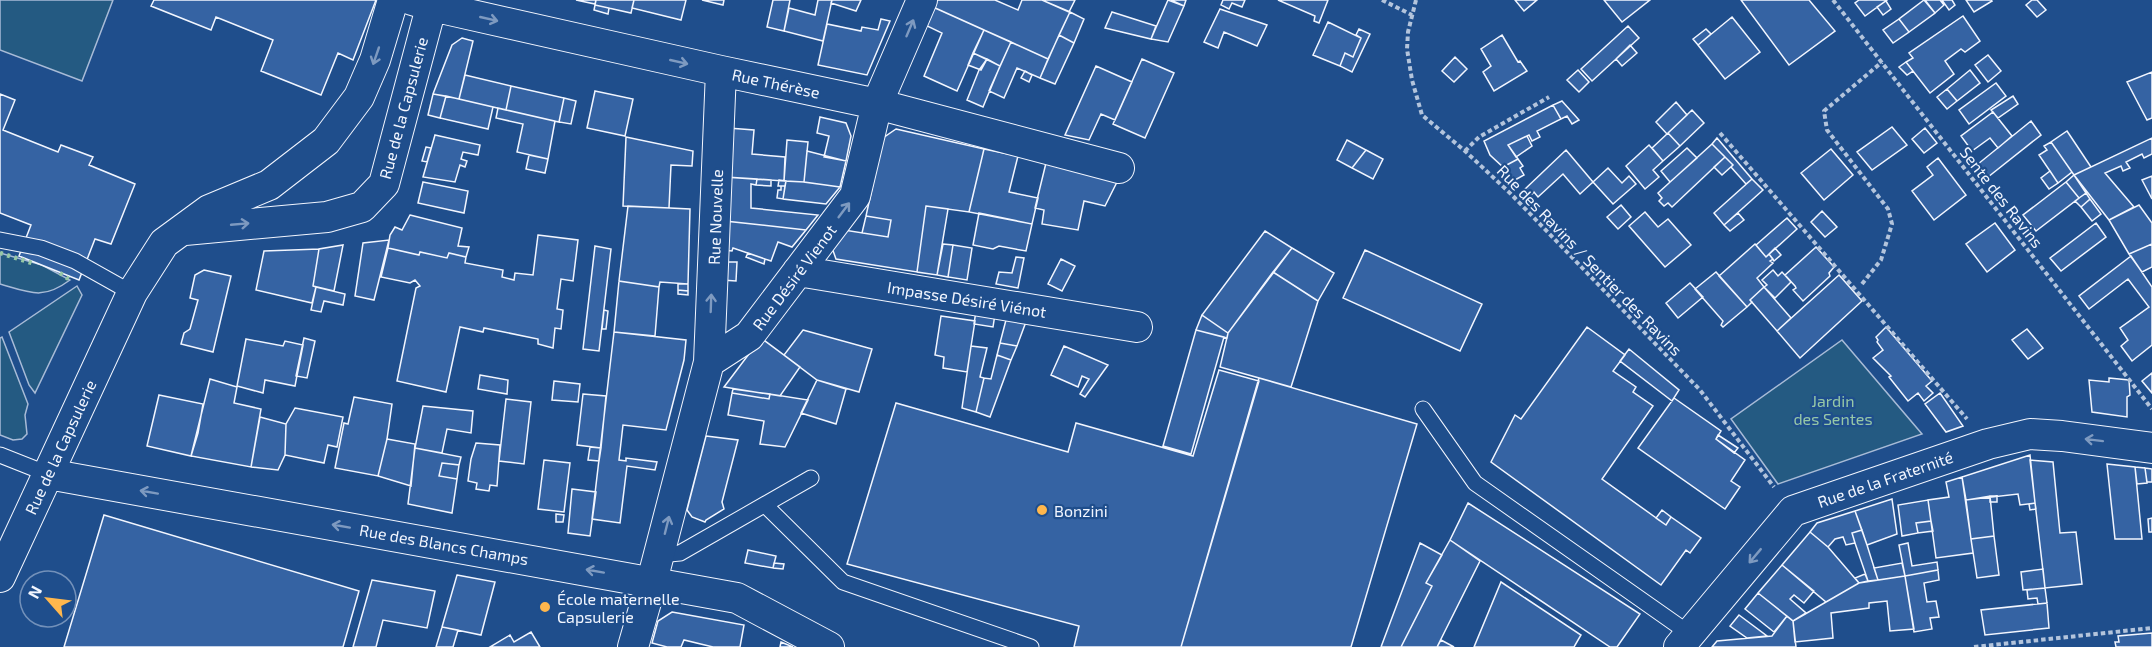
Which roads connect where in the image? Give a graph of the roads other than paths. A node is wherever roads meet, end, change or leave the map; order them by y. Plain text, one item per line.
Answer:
1 (393, 0) edge
2 (922, 0) edge
3 (426, 2) edge
4 (721, 71) junction
5 (877, 104) junction
6 (1119, 168) dead end
7 (182, 230) junction
8 (0, 240) edge
9 (798, 271) junction
10 (132, 293) junction
11 (1137, 327) dead end
12 (709, 362) junction
13 (1423, 409) dead end
14 (2152, 448) edge
15 (0, 455) edge
16 (48, 474) junction
17 (812, 478) dead end
18 (765, 505) junction
19 (656, 568) junction
20 (0, 577) edge
21 (1684, 640) edge
22 (633, 647) edge
23 (829, 647) edge
24 (1031, 647) edge

1 -> 7 street, Rue de la Capsulerie
5 -> 2 street, Rue Désiré Vienot
3 -> 4 street, Rue Thérèse
7 -> 3 street, Rue de la Capsulerie
4 - 5 street, Rue Thérèse
12 -> 4 street, Rue Nouvelle
5 - 6 street, Rue Thérèse
9 -> 5 street, Rue Désiré Vienot
7 - 10 street, Rue de la Capsulerie
8 - 10 lane
9 - 11 street, Impasse Désiré Viénot
9 - 12 street, Rue Désiré Vienot
10 - 16 street, Rue de la Capsulerie
19 -> 12 street
13 - 21 lane
14 -> 21 street, Rue de la Fraternité
15 - 16 lane
19 -> 16 street, Rue des Blancs Champs
16 - 20 street, Rue de la Capsulerie
17 - 18 lane
18 - 19 lane
18 - 24 lane
19 - 22 street
19 - 23 street, Rue des Blancs Champs

